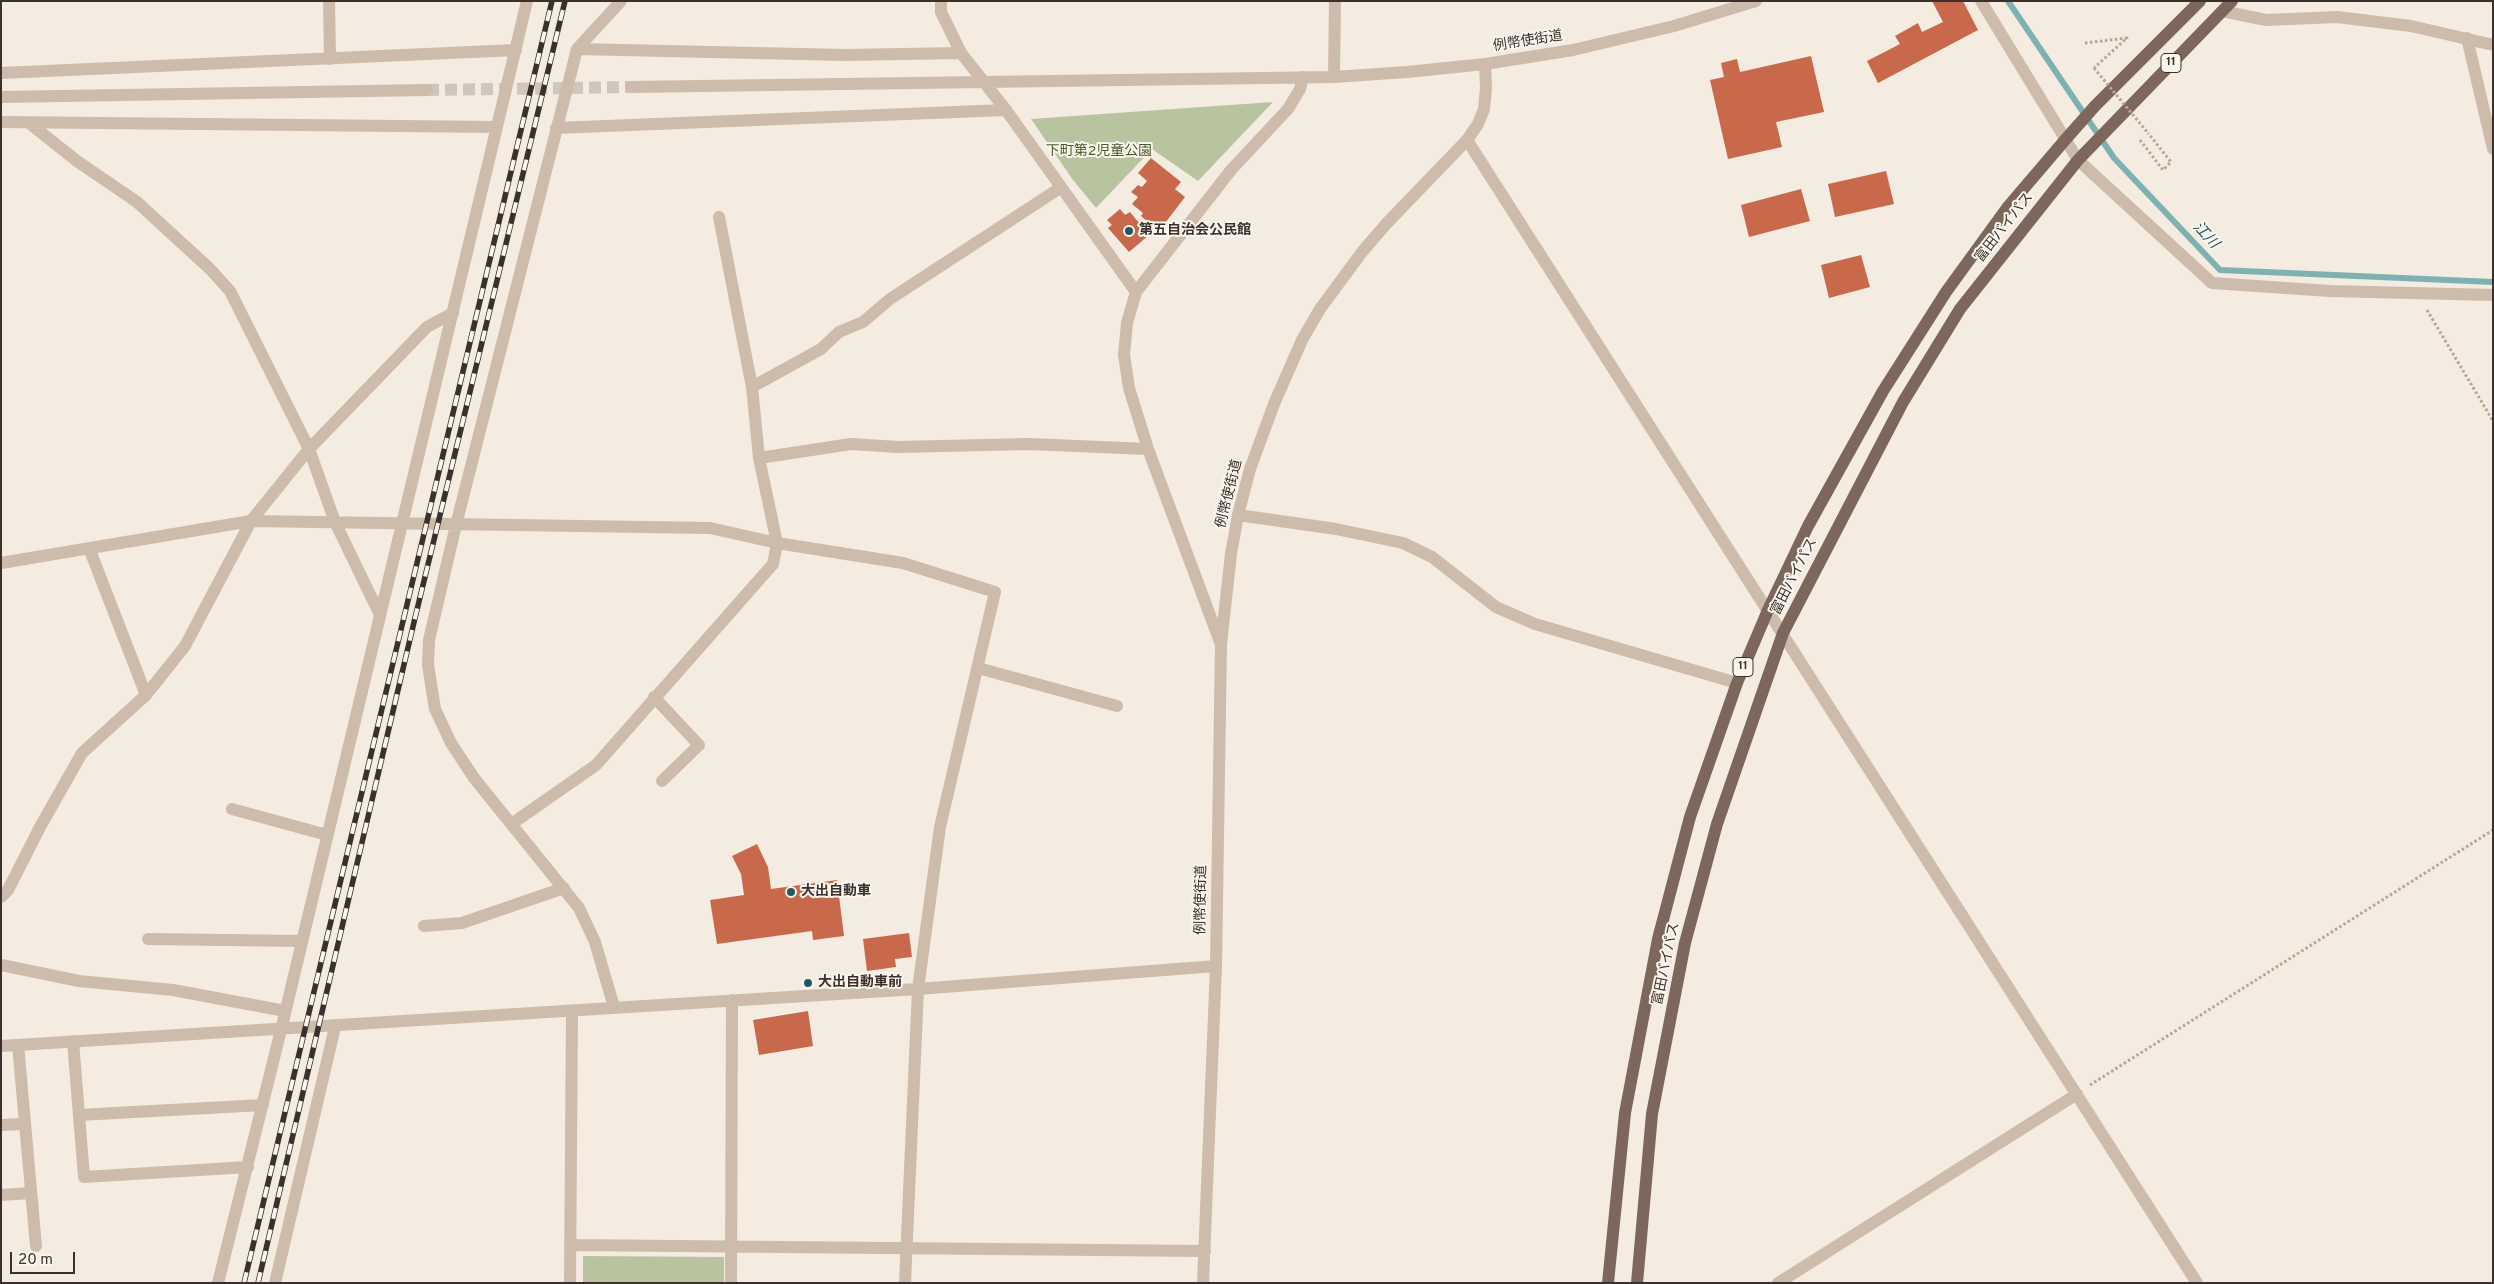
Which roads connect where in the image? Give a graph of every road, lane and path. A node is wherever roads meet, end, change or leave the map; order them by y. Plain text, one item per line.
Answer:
1 (329, 1) edge
2 (527, 1) edge
3 (620, 1) edge
4 (941, 1) edge
5 (1335, 1) edge
6 (1981, 1) edge
7 (2200, 1) edge
8 (2232, 1) edge
9 (1753, 2) edge
10 (2222, 11) junction
11 (2467, 38) junction
12 (2085, 43) dead end
13 (2493, 44) edge
14 (577, 49) junction
15 (516, 50) junction
16 (962, 53) junction
17 (330, 59) junction
18 (1485, 64) junction
19 (1, 73) edge
20 (1334, 77) junction
21 (1303, 78) junction
22 (983, 80) junction
23 (631, 87) tunnel mouth
24 (427, 90) tunnel mouth
25 (1, 97) edge
26 (1006, 110) junction
27 (1, 122) edge
28 (29, 123) junction
29 (497, 127) junction
30 (556, 128) junction
31 (2069, 136) junction
32 (1467, 140) junction
33 (2140, 140) dead end
34 (2493, 149) edge
35 (2083, 156) junction
36 (1060, 188) junction
37 (719, 217) dead end
38 (1136, 292) junction
39 (2416, 292) junction
40 (2493, 295) edge
41 (453, 313) junction
42 (752, 387) junction
43 (2493, 421) edge
44 (1148, 448) junction
45 (309, 449) junction
46 (759, 458) junction
47 (1238, 515) junction
48 (251, 521) junction
49 (335, 522) junction
50 (402, 524) junction
51 (456, 525) junction
52 (777, 543) junction
53 (89, 548) junction
54 (1, 563) edge
55 (1768, 610) junction
56 (380, 615) junction
57 (1783, 633) junction
58 (1221, 644) junction
59 (978, 668) junction
60 (1736, 682) junction
61 (146, 694) junction
62 (654, 697) junction
63 (1118, 706) dead end
64 (662, 781) dead end
65 (232, 809) dead end
66 (513, 823) junction
67 (2493, 830) edge
68 (327, 835) junction
69 (564, 888) junction
70 (1, 897) edge
71 (424, 926) dead end
72 (148, 939) dead end
73 (302, 941) junction
74 (1, 965) edge
75 (1216, 966) junction
76 (918, 989) junction
77 (732, 1000) junction
78 (614, 1007) junction
79 (285, 1011) junction
80 (572, 1011) junction
81 (335, 1027) junction
82 (281, 1030) junction
83 (73, 1041) junction
84 (18, 1045) junction
85 (1, 1046) edge
86 (2077, 1094) junction
87 (263, 1105) junction
88 (79, 1115) junction
89 (24, 1124) junction
90 (1, 1125) edge
91 (248, 1167) junction
92 (31, 1193) junction
93 (1, 1195) edge
94 (570, 1245) junction
95 (36, 1246) dead end
96 (732, 1248) junction
97 (906, 1249) junction
98 (1204, 1251) junction
99 (218, 1283) edge
100 (275, 1283) edge
101 (570, 1283) edge
102 (731, 1283) edge
103 (905, 1283) edge
104 (1204, 1283) edge
105 (1608, 1283) edge
106 (1637, 1283) edge
107 (1778, 1283) edge
108 (2197, 1283) edge

1 - 17 street
2 - 15 street
3 - 14 street
4 - 16 street
5 - 20 street
6 - 31 street
7 - 31 main road, 富田バイパス / 11
8 - 10 main road, 富田バイパス / 11
9 - 18 street, 例幣使街道
10 - 11 street
10 - 35 main road, 富田バイパス / 11
11 - 13 street
11 - 34 street
12 - 33 path, bridge
14 - 16 street
14 - 30 street
15 - 17 street
15 - 29 street
16 - 22 street
17 - 19 street
18 - 20 street
18 - 32 street, 例幣使街道
20 - 21 street
21 - 22 street
21 - 38 street
22 - 23 street
22 - 26 street
24 - 25 street
26 - 30 street
26 - 36 street
27 - 28 street
28 - 29 street
28 - 45 street
29 - 41 street
30 - 51 street
31 - 35 street
31 - 55 main road, 富田バイパス / 11
32 - 47 street, 例幣使街道
32 - 55 street
35 - 39 street
35 - 57 main road, 富田バイパス / 11
36 - 38 street
36 - 42 street
37 - 42 street
38 - 44 street
39 - 40 street
39 - 43 path
41 - 45 street
41 - 50 street
42 - 46 street
44 - 46 street
44 - 58 street
45 - 48 street
45 - 49 street
46 - 52 street
47 - 58 street, 例幣使街道
47 - 60 street
48 - 49 street
48 - 53 street
48 - 61 street
49 - 50 street
49 - 56 street
50 - 51 street
50 - 56 street
51 - 52 street
51 - 66 street
52 - 59 street
52 - 62 street
53 - 54 street
53 - 61 street
55 - 57 street
55 - 60 main road, 富田バイパス / 11
56 - 68 street
57 - 86 street
57 - 106 main road, 富田バイパス / 11
58 - 75 street, 例幣使街道
59 - 63 street
59 - 76 street
60 - 105 main road, 富田バイパス / 11
61 - 70 street
62 - 64 street
62 - 66 street
65 - 68 street
66 - 69 street
67 - 86 path
68 - 73 street
69 - 71 street
69 - 78 street
72 - 73 street
73 - 79 street
74 - 79 street
75 - 76 street
75 - 98 street, 例幣使街道
76 - 77 street
76 - 97 street
77 - 78 street
77 - 96 street
78 - 80 street
79 - 82 street
80 - 81 street
80 - 94 street
81 - 82 street
81 - 100 street
82 - 83 street
82 - 87 street
83 - 84 street
83 - 88 street
84 - 85 street
84 - 89 street
86 - 107 street
86 - 108 street
87 - 88 street
87 - 91 street
88 - 91 street
89 - 90 street
89 - 92 street
91 - 99 street
92 - 93 street
92 - 95 street
94 - 96 street
94 - 101 street
96 - 97 street
96 - 102 street
97 - 98 street
97 - 103 street
98 - 104 street, 例幣使街道

